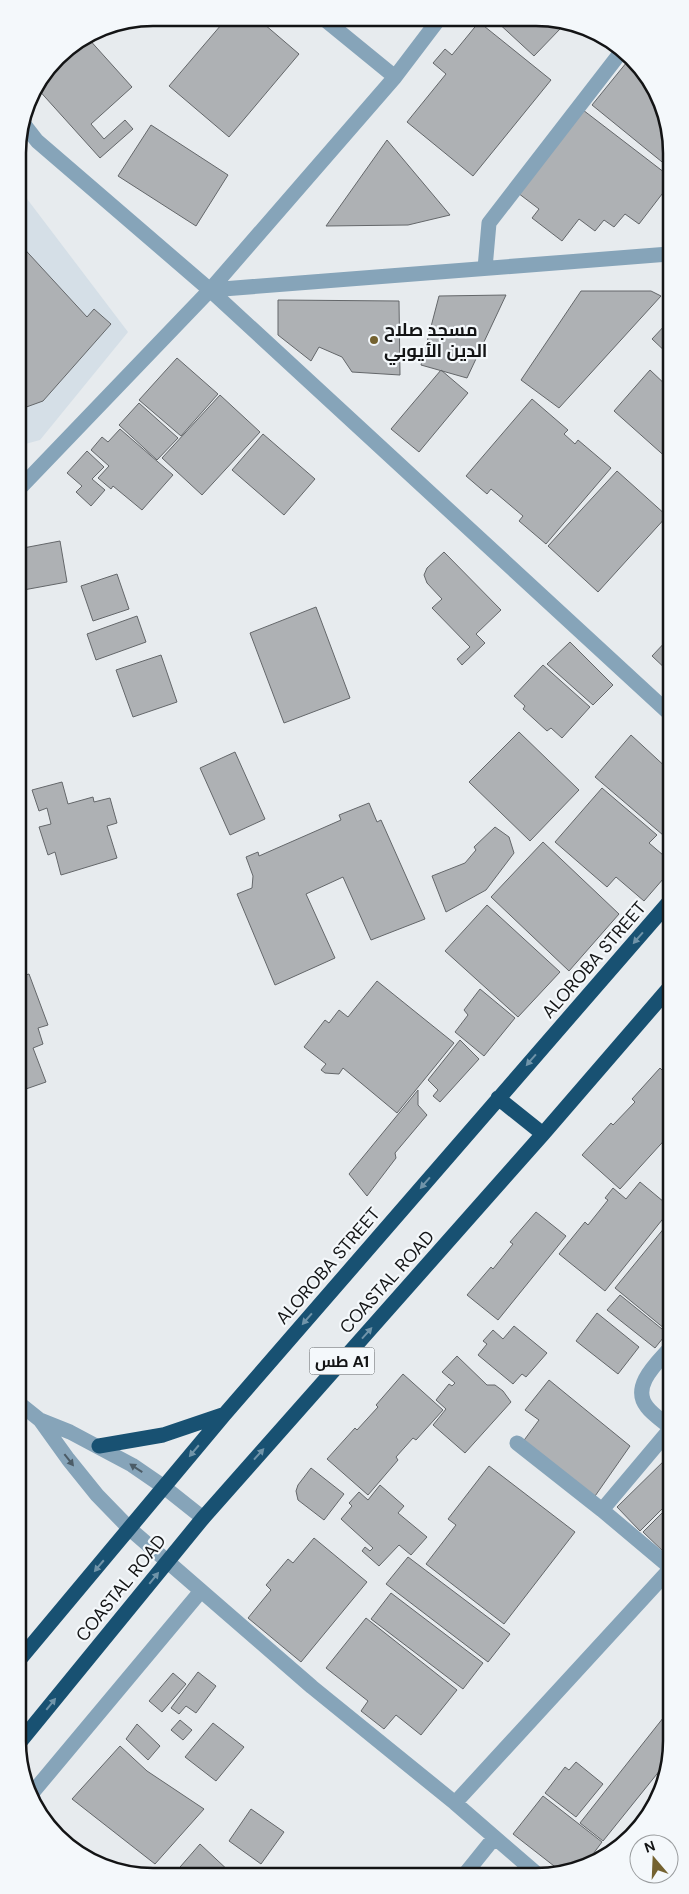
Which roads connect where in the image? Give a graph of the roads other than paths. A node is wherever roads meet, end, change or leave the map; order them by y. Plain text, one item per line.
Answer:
1 (433, 26) edge
2 (333, 27) edge
3 (617, 57) edge
4 (395, 77) junction
5 (29, 130) edge
6 (663, 254) edge
7 (485, 268) junction
8 (210, 290) junction
9 (27, 470) edge
10 (34, 472) junction
11 (27, 480) edge
12 (663, 707) edge
13 (663, 910) edge
14 (662, 996) edge
15 (498, 1098) junction
16 (543, 1134) junction
17 (662, 1357) edge
18 (26, 1409) edge
19 (224, 1415) junction
20 (40, 1420) junction
21 (662, 1421) edge
22 (662, 1438) edge
23 (518, 1443) dead end
24 (99, 1446) junction
25 (164, 1487) junction
26 (602, 1510) junction
27 (203, 1518) junction
28 (130, 1529) junction
29 (662, 1561) edge
30 (167, 1562) junction
31 (662, 1578) edge
32 (201, 1591) junction
33 (26, 1653) edge
34 (26, 1735) edge
35 (36, 1789) edge
36 (455, 1803) junction
37 (494, 1838) junction
38 (470, 1868) edge
39 (530, 1868) edge

1 - 4 street
2 - 4 street
3 - 7 street
4 - 8 street
5 - 8 street
6 - 7 street
7 - 8 street
8 - 10 street
8 - 12 street
9 - 10 street
10 - 11 street
13 -> 15 highway, ALOROBA STREET / طس A1
14 - 16 highway, COASTAL ROAD / طس A1
15 - 16 highway
15 -> 19 highway, ALOROBA STREET / طس A1
27 -> 16 highway, COASTAL ROAD / طس A1
17 - 21 street
18 - 20 street
19 - 24 highway
19 -> 25 highway, ALOROBA STREET / طس A1
20 - 24 street
20 -> 28 street
22 - 26 street
23 - 26 street
25 -> 24 street
25 - 27 street
25 - 28 highway, ALOROBA STREET / طس A1
26 - 29 street
27 - 30 highway, COASTAL ROAD / طس A1
28 - 30 street
28 -> 33 highway, ALOROBA STREET / طس A1
30 - 32 street
34 -> 30 highway, COASTAL ROAD / طس A1
31 - 36 street
32 - 35 street
32 - 36 street
36 - 37 street
37 - 38 street
37 - 39 street

